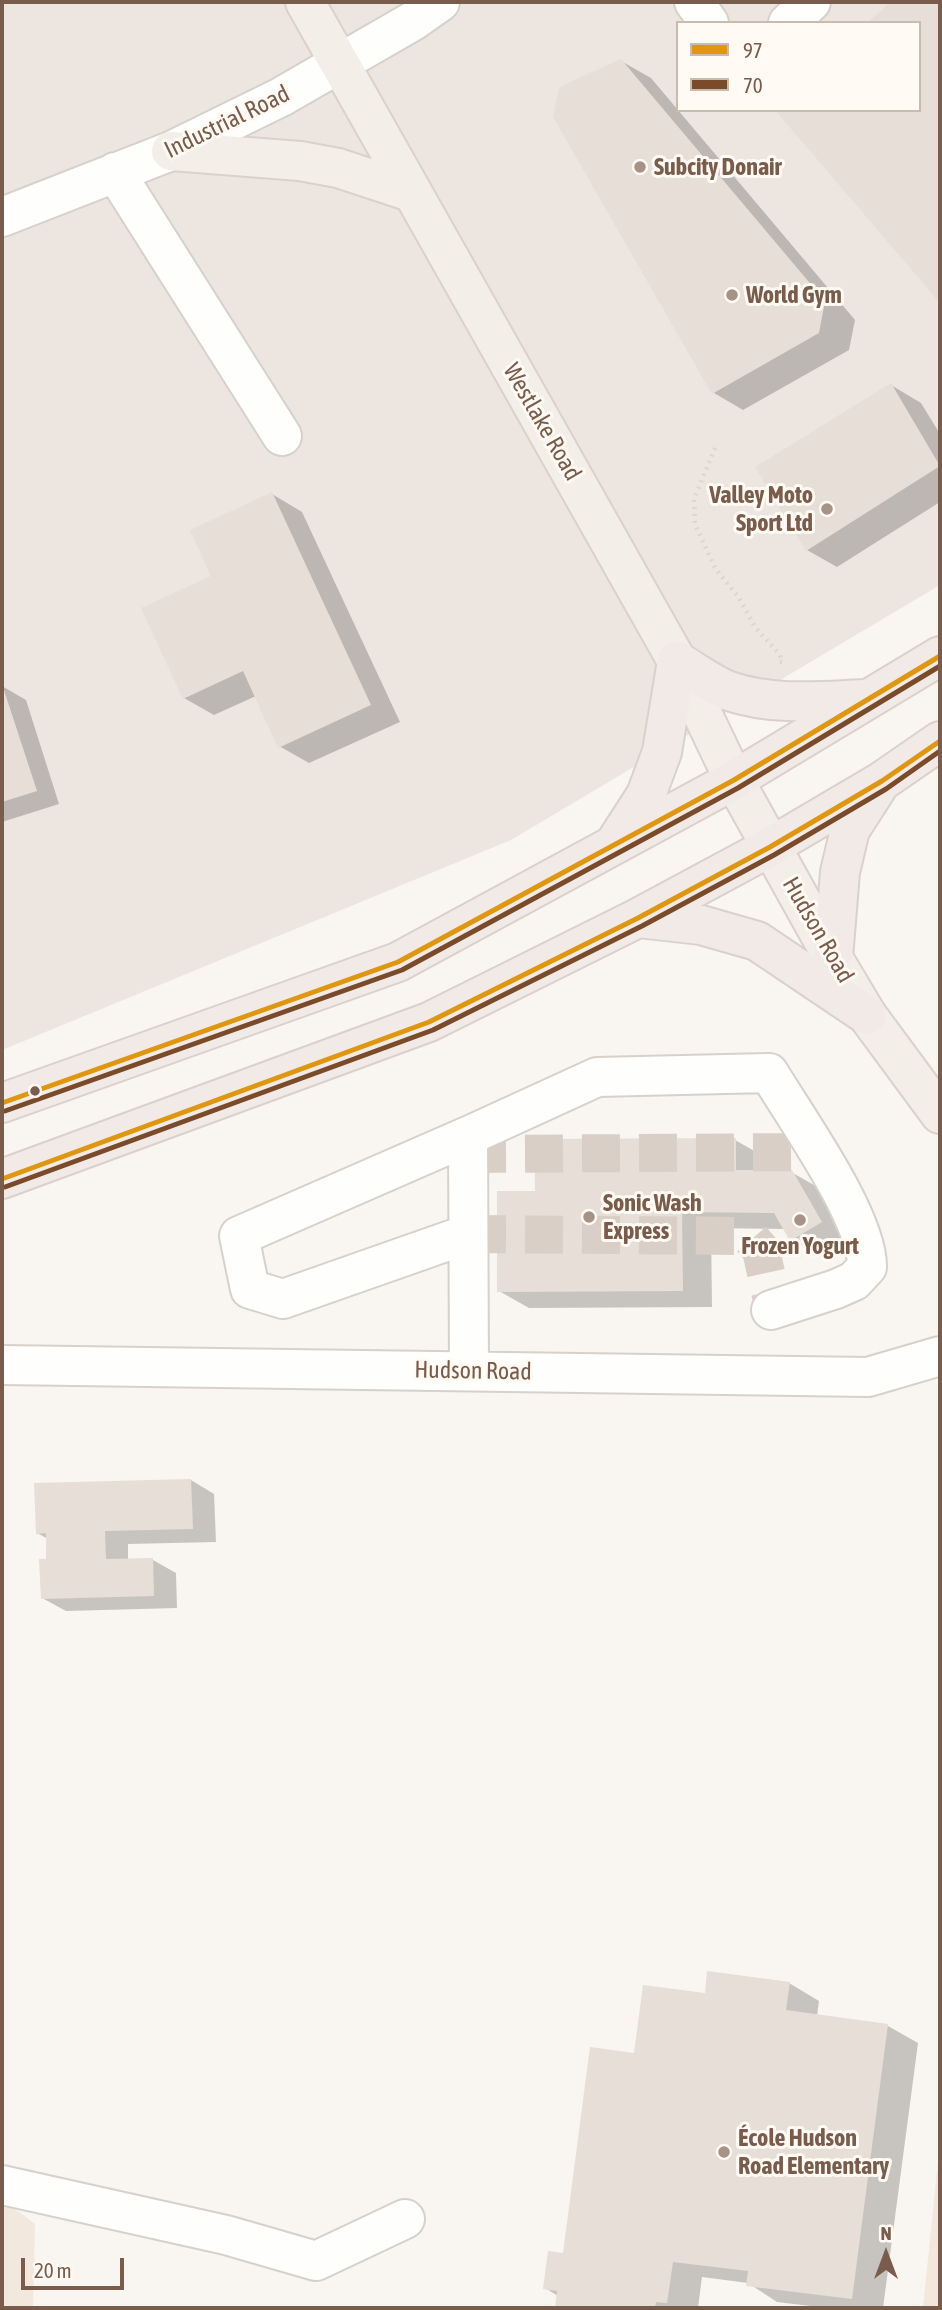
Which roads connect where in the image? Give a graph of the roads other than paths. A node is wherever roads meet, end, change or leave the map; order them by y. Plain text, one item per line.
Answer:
1 (305, 2) edge
2 (440, 2) edge
3 (694, 2) edge
4 (811, 2) edge
5 (708, 21) edge
6 (790, 21) edge
7 (338, 63) junction
8 (172, 151) junction
9 (115, 172) junction
10 (411, 192) junction
11 (2, 217) edge
12 (282, 436) dead end
13 (940, 656) edge
14 (677, 661) junction
15 (869, 699) junction
16 (940, 741) edge
17 (734, 780) junction
18 (882, 781) junction
19 (615, 844) junction
20 (770, 847) junction
21 (638, 918) junction
22 (833, 958) junction
23 (867, 1015) junction
24 (2, 1103) edge
25 (940, 1114) edge
26 (468, 1136) junction
27 (2, 1179) edge
28 (468, 1234) junction
29 (771, 1310) dead end
30 (940, 1356) edge
31 (2, 1365) edge
32 (470, 1371) junction
33 (2, 2185) edge
34 (405, 2219) dead end

1 - 7 main road, Westlake Road
2 - 7 street, Industrial Road
3 - 5 street
4 - 6 street
7 - 8 street, Industrial Road
7 - 10 main road, Westlake Road
8 - 9 street, Industrial Road
8 - 10 main road
9 - 11 street, Industrial Road
9 - 12 street
10 - 14 main road, Westlake Road
13 - 15 highway
14 - 15 highway
14 - 17 main road, Westlake Road
14 - 19 highway
15 - 17 highway
16 - 18 highway
17 - 19 highway
17 - 20 main road, Westlake Road
18 - 20 highway
18 - 22 highway
19 - 24 highway
20 - 21 highway
20 - 22 main road, Hudson Road
21 - 23 highway
21 - 27 highway
22 - 23 main road, Hudson Road
23 - 25 main road, Hudson Road
26 - 28 street
26 - 28 street
26 - 29 street
28 - 32 street
30 - 32 street, Hudson Road
31 - 32 street, Hudson Road
33 - 34 street

